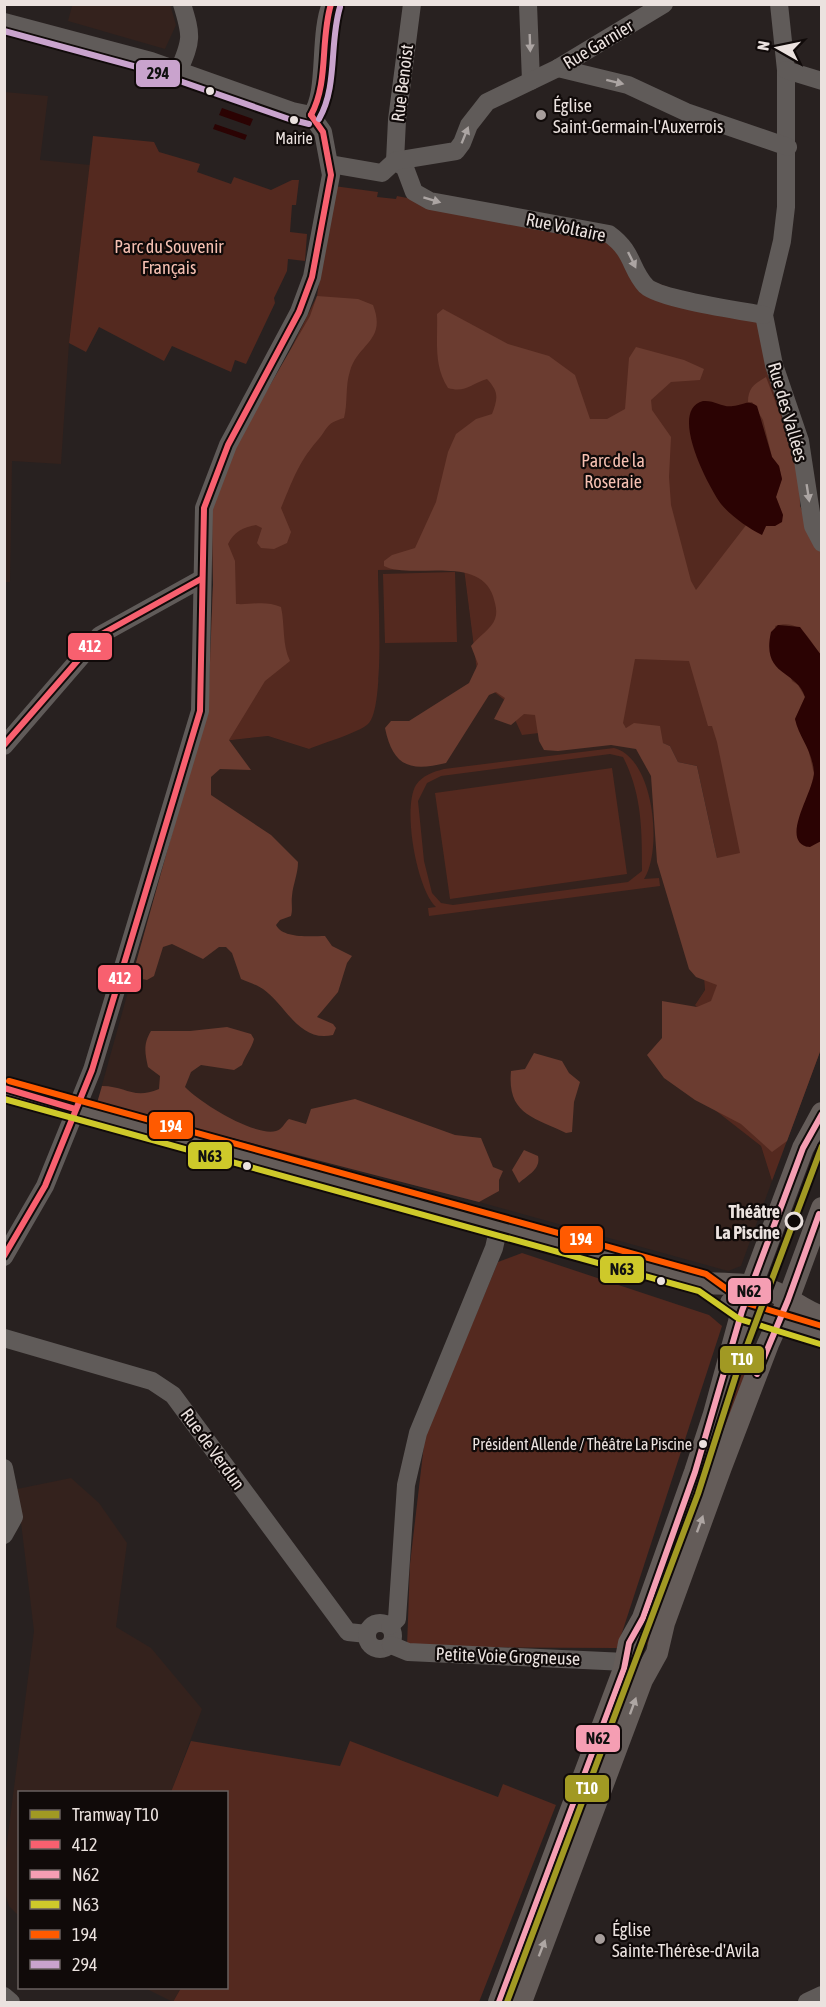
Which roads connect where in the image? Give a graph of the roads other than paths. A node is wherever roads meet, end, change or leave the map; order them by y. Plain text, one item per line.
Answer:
1 (182, 4) edge
2 (331, 4) edge
3 (412, 4) edge
4 (528, 4) edge
5 (664, 4) edge
6 (779, 4) edge
7 (4, 22) edge
8 (558, 68) junction
9 (179, 70) junction
10 (786, 70) junction
11 (531, 81) junction
12 (822, 81) edge
13 (311, 115) junction
14 (788, 147) junction
15 (395, 161) junction
16 (330, 164) junction
17 (764, 315) junction
18 (822, 543) edge
19 (201, 579) junction
20 (4, 746) edge
21 (6, 1093) edge
22 (75, 1109) junction
23 (822, 1113) edge
24 (822, 1208) edge
25 (499, 1226) junction
26 (4, 1257) edge
27 (703, 1283) junction
28 (752, 1285) junction
29 (788, 1300) junction
30 (742, 1311) junction
31 (822, 1317) edge
32 (776, 1324) junction
33 (822, 1335) edge
34 (4, 1338) edge
35 (4, 1468) edge
36 (4, 1535) edge
37 (390, 1636) junction
38 (626, 1662) junction
39 (4, 1996) edge
40 (11, 2002) edge
41 (499, 2002) edge
42 (521, 2002) edge

1 - 9 street
2 - 13 street
3 - 15 street, Rue Benoist
4 -> 11 street
5 - 8 street, Rue Garnier
6 - 10 street
7 - 9 street
8 - 11 street, Rue Garnier
8 -> 14 street
9 - 13 street
10 - 12 street
10 - 14 street
15 -> 11 street, Rue Garnier
13 - 16 street
14 - 17 street
15 - 16 street, Rue Garnier
15 -> 17 street, Rue Voltaire
16 - 19 street
17 -> 18 street, Rue des Vallées
19 - 20 street
19 - 22 street
21 - 22 main road
22 - 25 main road
22 - 26 street
23 - 28 main road
24 - 29 main road
25 - 27 main road
25 - 37 street
27 - 28 main road
27 - 30 main road
28 - 29 main road
28 - 30 main road
29 - 31 main road
29 - 32 main road
30 - 32 main road
30 - 38 main road
32 - 33 main road
42 -> 32 main road
34 - 37 street, Rue de Verdun
35 - 36 street
37 - 38 street, Petite Voie Grogneuse
38 - 41 main road
39 - 40 street

